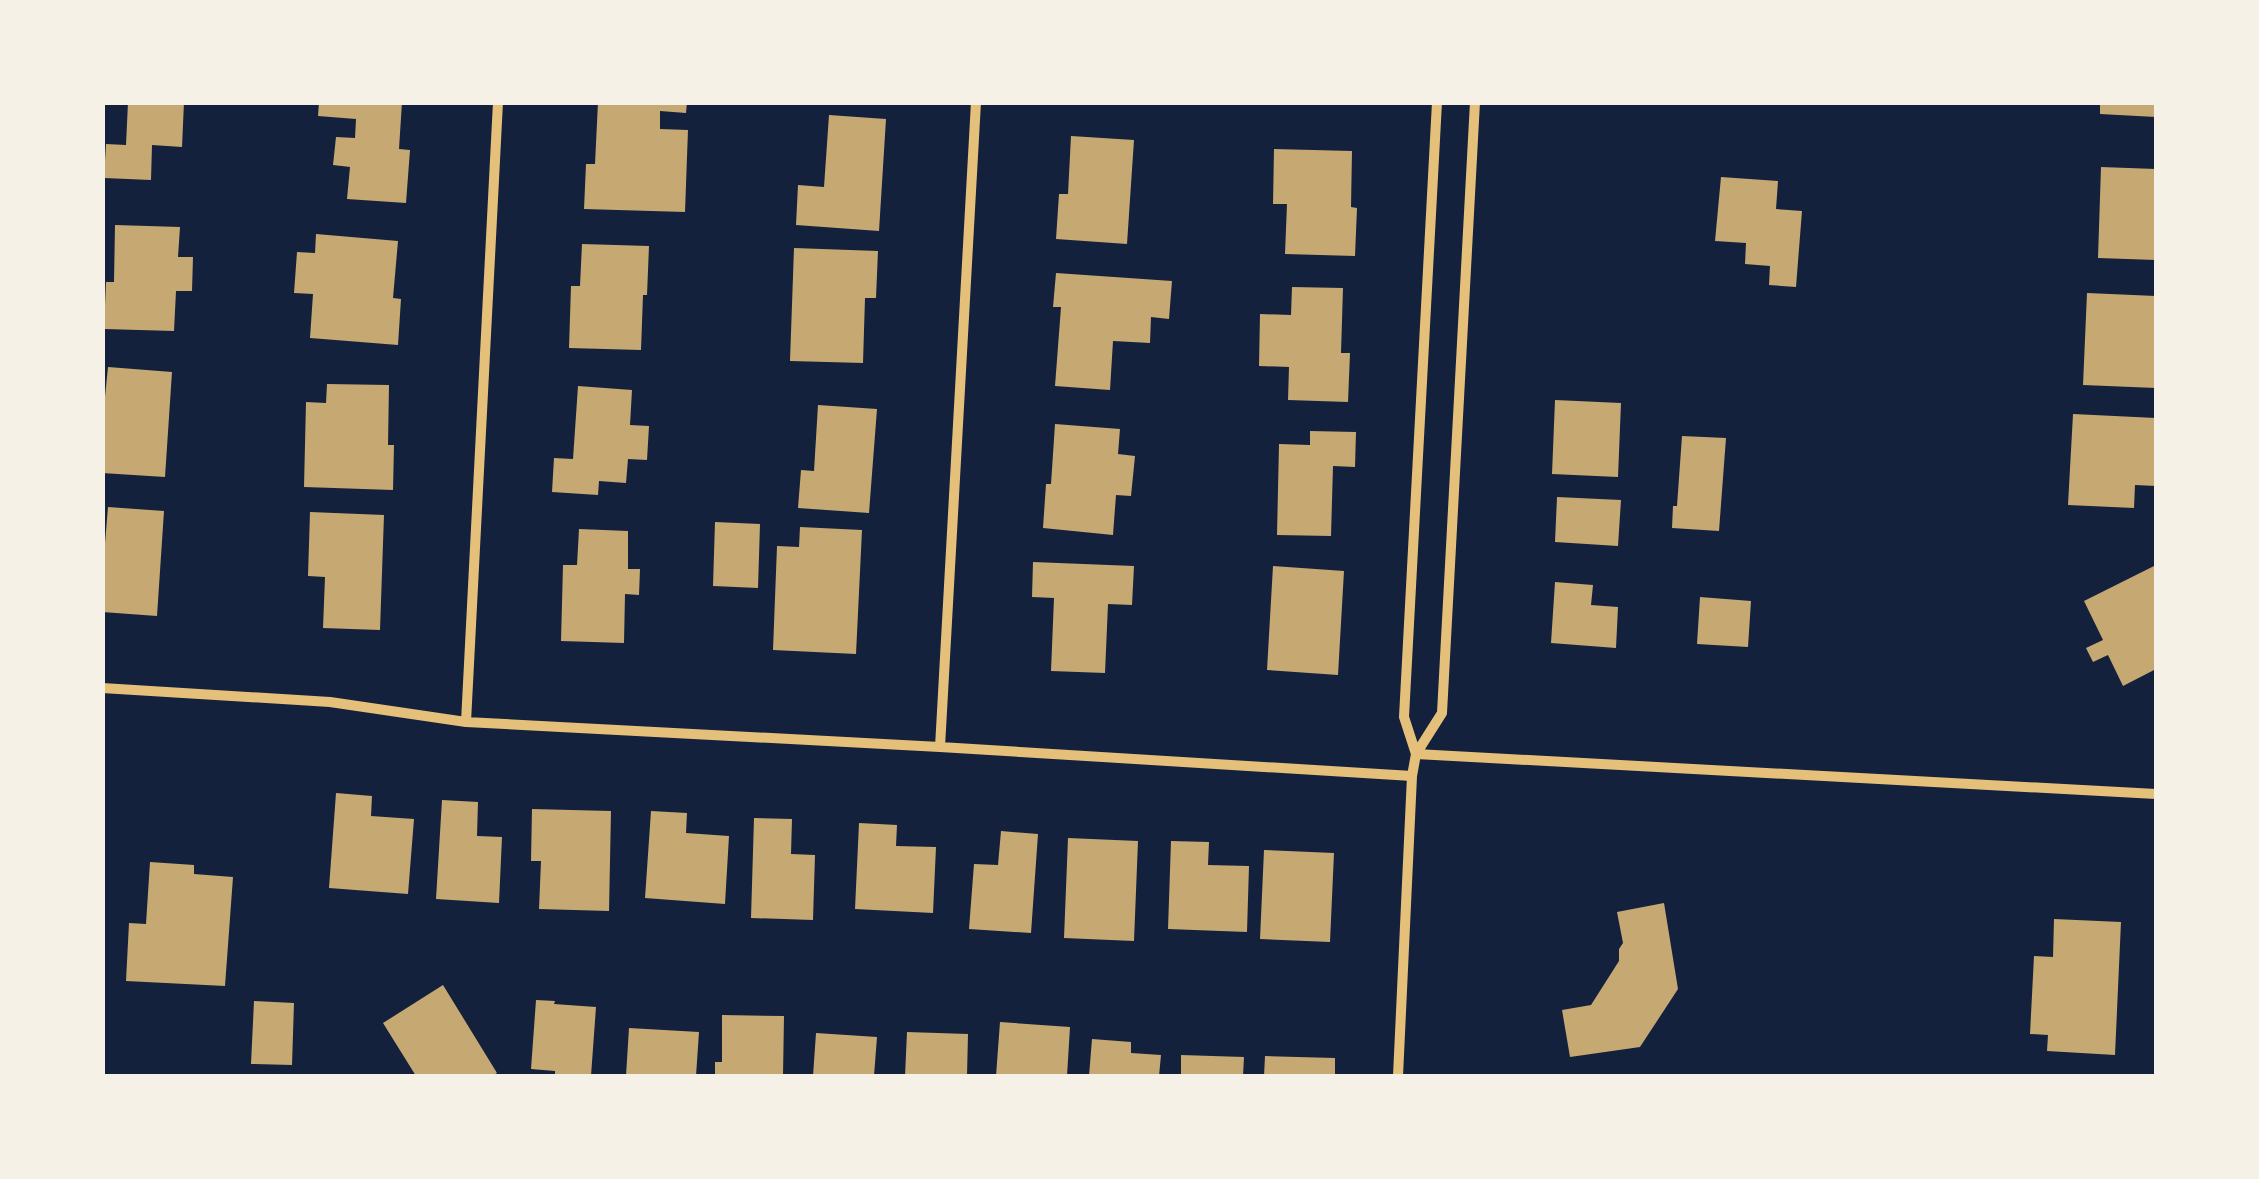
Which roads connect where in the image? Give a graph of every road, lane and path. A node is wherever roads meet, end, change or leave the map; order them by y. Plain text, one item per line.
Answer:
1 (498, 102) edge
2 (976, 102) edge
3 (1437, 102) edge
4 (1475, 102) edge
5 (102, 688) edge
6 (466, 722) junction
7 (940, 747) junction
8 (1416, 754) junction
9 (1412, 776) junction
10 (2156, 794) edge
11 (1398, 1076) edge

1 - 6 street
2 - 7 street
3 - 8 street
4 - 8 street
5 - 6 street
6 - 7 street
7 - 9 street
8 - 9 street
8 - 10 street
9 - 11 street

